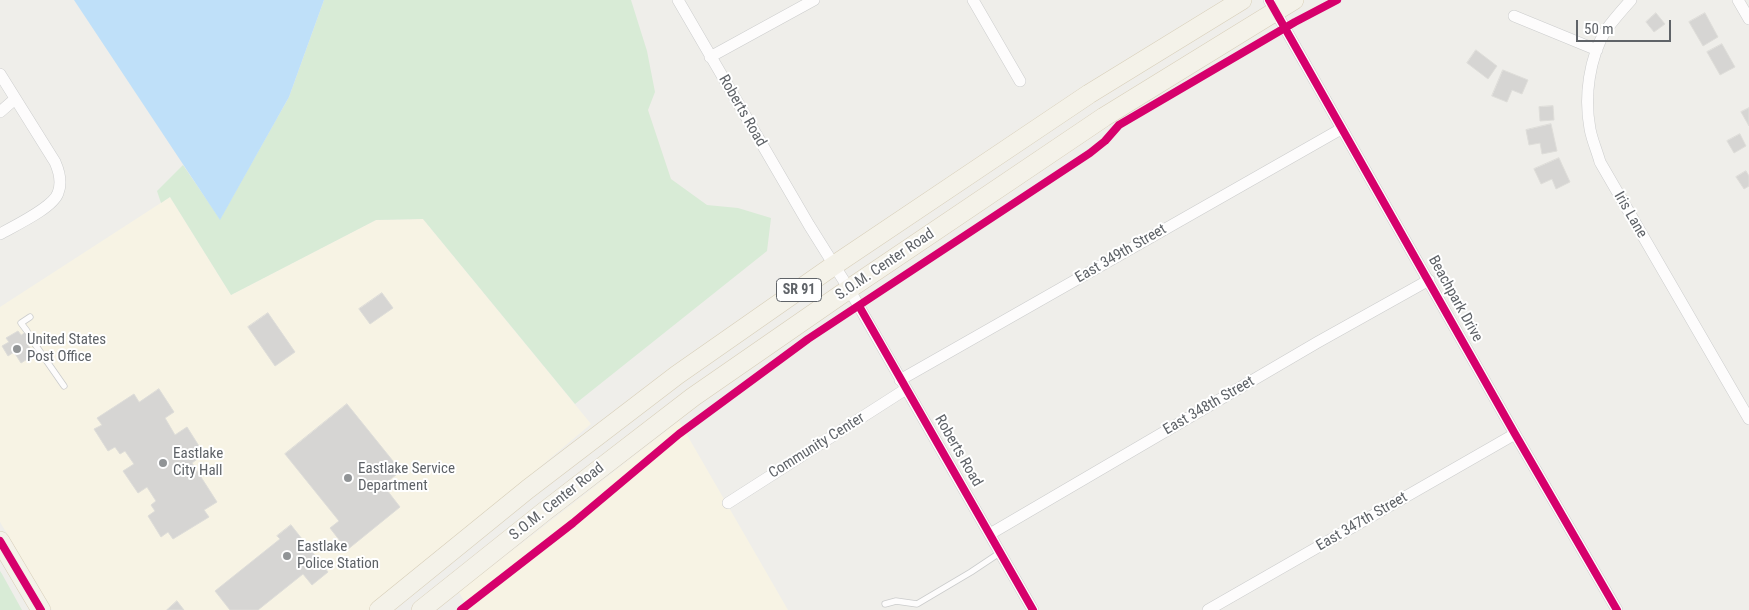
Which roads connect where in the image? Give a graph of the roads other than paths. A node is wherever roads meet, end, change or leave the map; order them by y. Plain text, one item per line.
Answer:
1 (678, 0) edge
2 (814, 0) edge
3 (973, 0) edge
4 (1242, 0) edge
5 (1294, 0) edge
6 (1631, 0) edge
7 (1738, 0) edge
8 (1273, 6) edge
9 (1514, 16) dead end
10 (1749, 19) edge
11 (1597, 50) junction
12 (710, 57) junction
13 (0, 74) edge
14 (1020, 81) dead end
15 (15, 99) junction
16 (0, 112) edge
17 (1341, 129) junction
18 (0, 234) edge
19 (833, 266) junction
20 (1429, 280) junction
21 (849, 289) junction
22 (30, 318) dead end
23 (27, 331) dead end
24 (32, 340) dead end
25 (903, 385) junction
26 (64, 386) dead end
27 (1749, 419) edge
28 (1515, 434) junction
29 (728, 503) dead end
30 (990, 534) junction
31 (0, 541) edge
32 (1001, 552) junction
33 (885, 604) dead end
34 (41, 610) edge
35 (379, 610) edge
36 (421, 610) edge
37 (1034, 610) edge
38 (1208, 610) edge
39 (1617, 610) edge

1 - 12 street, Roberts Road
2 - 12 street
3 - 14 street
4 - 19 main road, S.O.M. Center Road / SR 91
5 - 8 main road, S.O.M. Center Road / SR 91
6 - 11 street, Iris Lane
7 - 10 street
8 - 17 street, Beachpark Drive
8 - 21 main road, S.O.M. Center Road / SR 91
9 - 11 street
11 - 27 street, Iris Lane
12 - 19 street, Roberts Road
13 - 15 street
15 - 16 street
15 - 18 street
17 - 20 street, Beachpark Drive
17 - 25 street, East 349th Street
19 - 21 street, Roberts Road
19 - 35 main road, S.O.M. Center Road / SR 91
20 - 28 street, Beachpark Drive
20 - 30 street, East 348th Street
21 - 25 street, Roberts Road
21 - 36 main road, S.O.M. Center Road / SR 91
22 - 23 lane
24 - 26 lane
25 - 29 street, Community Center
25 - 30 street, Roberts Road
28 - 38 street, East 347th Street
28 - 39 street, Beachpark Drive
30 - 32 street, Roberts Road
31 - 34 main road
32 - 33 lane
32 - 37 street, Roberts Road

